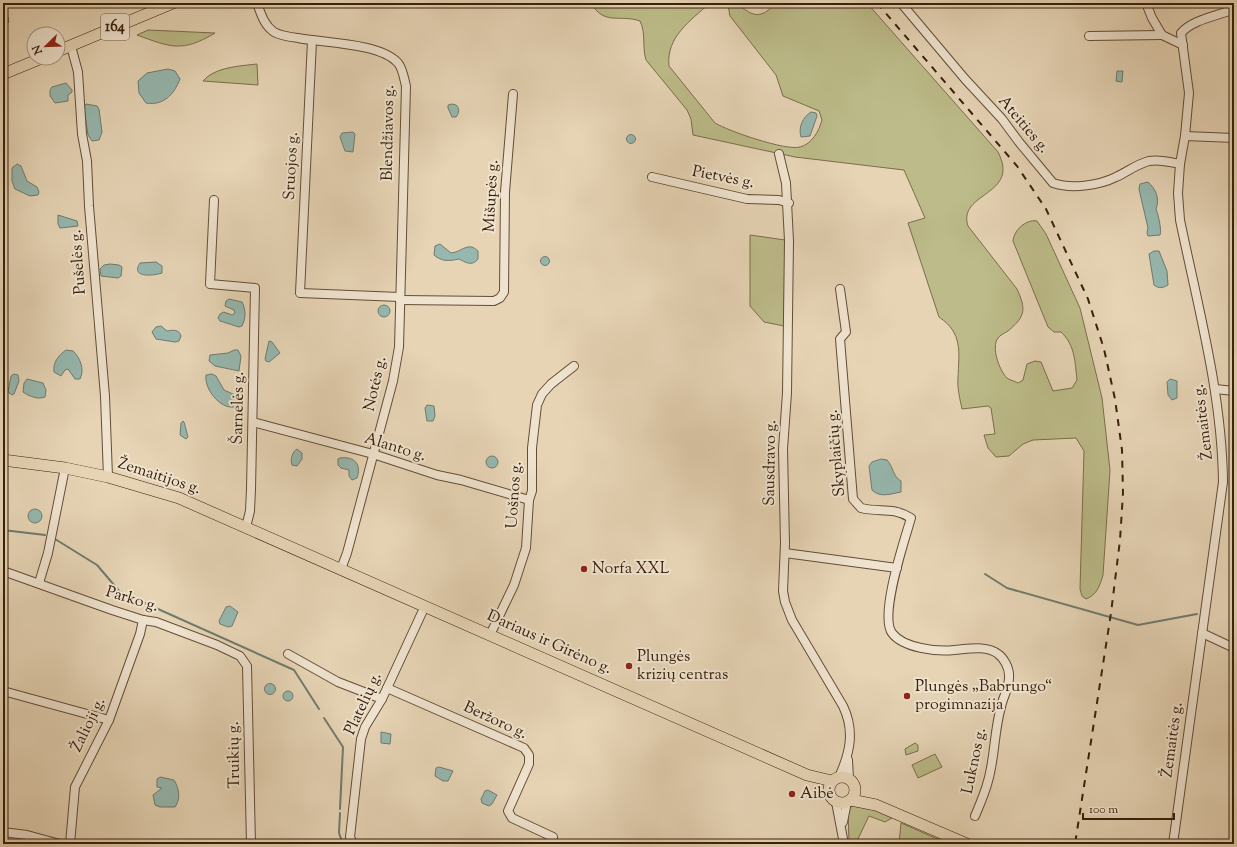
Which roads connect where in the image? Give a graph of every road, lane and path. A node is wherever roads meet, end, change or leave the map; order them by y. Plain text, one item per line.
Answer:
1 (173, 3) edge
2 (258, 3) edge
3 (901, 3) edge
4 (1146, 3) edge
5 (1234, 9) edge
6 (1162, 35) junction
7 (1089, 36) dead end
8 (312, 41) junction
9 (1183, 45) junction
10 (70, 46) junction
11 (66, 48) edge
12 (26, 65) edge
13 (3, 74) edge
14 (513, 94) dead end
15 (1185, 136) junction
16 (1234, 138) edge
17 (779, 154) dead end
18 (1180, 164) junction
19 (652, 177) dead end
20 (214, 200) dead end
21 (789, 203) junction
22 (840, 288) dead end
23 (400, 298) junction
24 (574, 366) dead end
25 (1215, 389) junction
26 (1234, 391) edge
27 (252, 422) junction
28 (374, 454) junction
29 (3, 460) edge
30 (65, 468) junction
31 (108, 477) junction
32 (529, 500) junction
33 (246, 527) junction
34 (298, 550) joint
35 (785, 553) junction
36 (897, 568) junction
37 (340, 569) junction
38 (3, 571) edge
39 (39, 583) junction
40 (425, 606) junction
41 (143, 620) junction
42 (1202, 633) junction
43 (490, 635) junction
44 (1234, 648) edge
45 (991, 649) joint
46 (288, 654) dead end
47 (247, 666) joint
48 (387, 688) junction
49 (3, 690) edge
50 (382, 699) junction
51 (110, 720) junction
52 (837, 782) junction
53 (847, 799) junction
54 (976, 816) dead end
55 (3, 832) edge
56 (553, 837) dead end
57 (60, 844) edge
58 (70, 844) edge
59 (251, 844) edge
60 (353, 844) edge
61 (844, 844) edge
62 (967, 844) edge
63 (1173, 844) edge

1 - 10 main road, 164
2 - 8 street, Blendžiavos g.
3 - 18 street, Ateities g.
4 - 6 street
5 - 9 street, Žemaitės g.
6 - 7 street
6 - 9 street
8 - 23 street, Blendžiavos g.
8 - 23 street, Sruojos g.
9 - 15 street, Žemaitės g.
10 - 11 main road, 164
10 - 31 street, Pušelės g.
12 - 13 main road
14 - 23 street, Mišupės g.
15 - 16 street
15 - 18 street, Žemaitės g.
17 - 21 street, Sausdravo g.
18 - 25 street, Žemaitės g.
19 - 21 street, Pietvės g.
20 - 27 street, Šarnelės g.
21 - 35 street, Sausdravo g.
22 - 36 street, Skyplaičių g.
23 - 28 street, Notės g.
24 - 32 street, Uošnos g.
25 - 26 street
25 - 42 street, Žemaitės g.
27 - 28 street, Alanto g.
27 - 33 street, Šarnelės g.
28 - 32 street, Alanto g.
28 - 37 street, Notės g.
29 - 30 main road, Žemaitijos g.
30 - 31 main road, Žemaitijos g.
30 - 39 street
31 - 33 main road, Žemaitijos g.
32 - 43 street, Uošnos g.
33 - 34 main road, Žemaitijos g.
34 - 37 main road, Dariaus ir Girėno g.
35 - 36 street
35 - 52 street, Sausdravo g.
36 - 45 street, Skyplaičių g.
37 - 40 main road, Dariaus ir Girėno g.
38 - 39 street, Parko g.
39 - 41 street, Parko g.
40 - 43 main road, Dariaus ir Girėno g.
40 - 48 street, Platelių g.
41 - 47 street, Parko g.
41 - 51 street, Žalioji g.
42 - 44 street
42 - 63 street, Žemaitės g.
43 - 52 main road, Dariaus ir Girėno g.
45 - 54 street, Luknos g.
46 - 50 street
47 - 59 street, Truikių g.
48 - 50 street, Platelių g.
48 - 56 street, Beržoro g.
49 - 51 street
50 - 60 street, Platelių g.
51 - 58 street, Žalioji g.
52 - 53 main road, Dariaus ir Girėno g.
52 - 53 main road, Dariaus ir Girėno g.
53 - 61 street
53 - 62 main road
55 - 57 street

